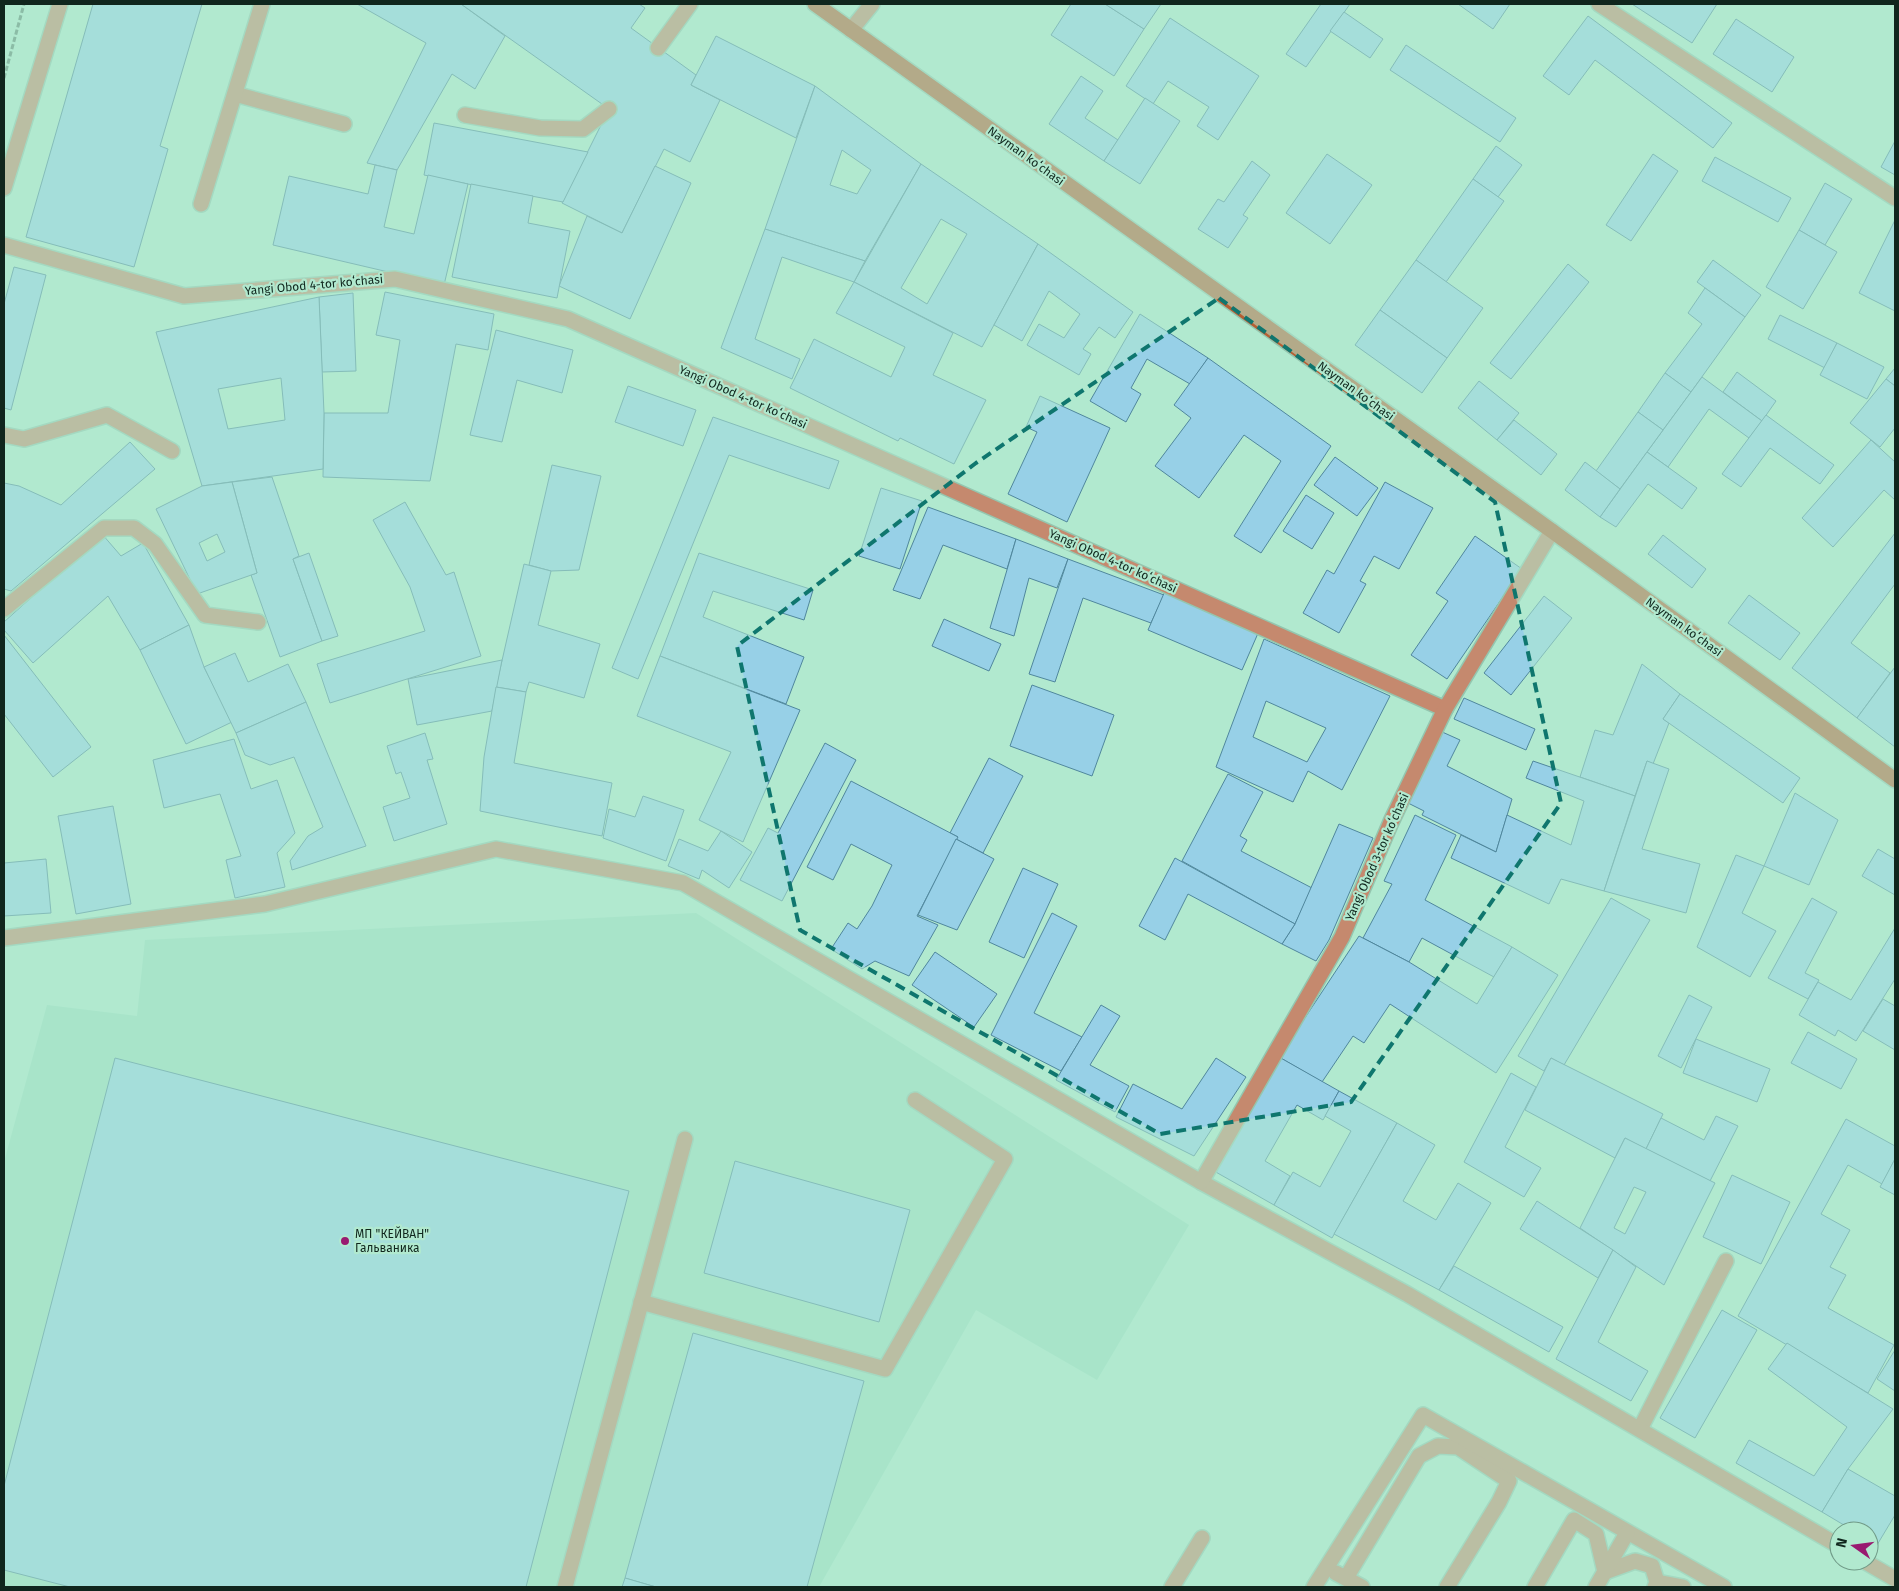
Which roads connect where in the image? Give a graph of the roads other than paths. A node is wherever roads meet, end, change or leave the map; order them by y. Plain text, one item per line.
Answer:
1 (60, 4) edge
2 (262, 4) edge
3 (690, 4) edge
4 (815, 4) edge
5 (872, 4) edge
6 (1599, 4) edge
7 (851, 30) junction
8 (658, 48) dead end
9 (235, 94) junction
10 (609, 109) dead end
11 (465, 115) dead end
12 (344, 124) dead end
13 (4, 188) edge
14 (1895, 198) edge
15 (201, 204) dead end
16 (4, 245) edge
17 (4, 435) edge
18 (172, 452) dead end
19 (1552, 531) junction
20 (4, 609) edge
21 (258, 622) dead end
22 (1445, 709) junction
23 (1895, 780) edge
24 (4, 938) edge
25 (915, 1100) dead end
26 (685, 1139) dead end
27 (1200, 1182) junction
28 (1726, 1261) dead end
29 (642, 1302) junction
30 (1640, 1430) junction
31 (1627, 1532) junction
32 (1202, 1538) dead end
33 (1829, 1540) edge
34 (1326, 1568) junction
35 (1879, 1570) edge
36 (1605, 1572) junction
37 (1346, 1578) junction
38 (1895, 1580) edge
39 (1656, 1585) edge
40 (565, 1587) edge
41 (1172, 1587) edge
42 (1314, 1587) edge
43 (1362, 1587) edge
44 (1447, 1587) edge
45 (1535, 1587) edge
46 (1596, 1587) edge
47 (1683, 1587) edge
48 (1724, 1587) edge

1 - 13 street
2 - 9 street
3 - 8 street
4 - 7 main road, Nayman koʻchasi
5 - 7 street
6 - 14 street
7 - 19 main road, Nayman koʻchasi
9 - 12 street
9 - 15 street
10 - 11 street
16 - 22 street, Yangi Obod 4-tor koʻchasi
17 - 18 street
19 - 22 street, Yangi Obod 3-tor koʻchasi
19 - 23 main road, Nayman koʻchasi
20 - 21 street
22 - 27 street, Yangi Obod 3-tor koʻchasi
24 - 27 street
25 - 29 street
26 - 29 street
27 - 30 street
28 - 30 street
29 - 40 street
30 - 33 street
31 - 34 street
31 - 36 street
31 - 48 street
32 - 41 street
34 - 37 street
34 - 42 street
35 - 38 street
36 - 39 street
36 - 45 street
36 - 46 street
37 - 43 street
37 - 44 street
39 - 47 street

